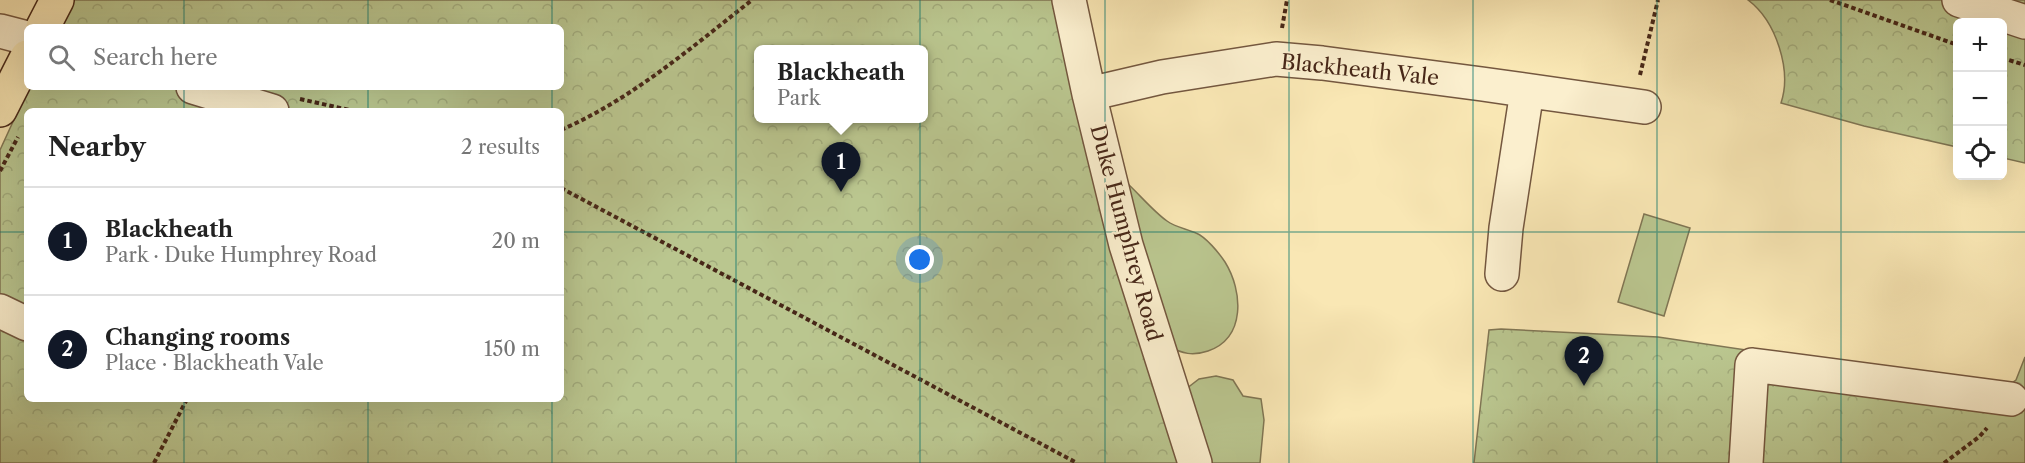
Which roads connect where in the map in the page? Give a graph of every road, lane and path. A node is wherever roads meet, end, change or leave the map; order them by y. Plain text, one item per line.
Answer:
1 (57, 0) edge
2 (752, 0) edge
3 (1069, 0) edge
4 (1658, 0) edge
5 (1830, 0) edge
6 (1959, 0) edge
7 (2025, 22) edge
8 (45, 24) edge
9 (0, 31) edge
10 (24, 37) edge
11 (1953, 43) edge
12 (2007, 60) edge
13 (2025, 65) edge
14 (24, 69) edge
15 (203, 90) edge
16 (1527, 91) junction
17 (1089, 94) junction
18 (1639, 107) joint
19 (262, 108) edge
20 (11, 120) edge
21 (564, 128) edge
22 (0, 171) edge
23 (564, 190) edge
24 (1502, 274) dead end
25 (0, 310) edge
26 (24, 322) edge
27 (2011, 399) dead end
28 (185, 402) edge
29 (154, 463) edge
30 (1077, 463) edge
31 (1195, 463) edge
32 (1746, 463) edge

1 - 8 main road
2 - 21 path
3 - 17 street, Duke Humphrey Road
4 - 18 path
5 - 11 path
6 - 7 street
9 - 10 street
12 - 13 path
14 - 20 main road
15 - 19 street
16 - 17 street, Blackheath Vale
16 - 18 street, Blackheath Vale
16 - 24 street
17 - 31 street, Duke Humphrey Road
20 - 22 path
23 - 30 path
25 - 26 street
27 - 32 street
28 - 29 path

